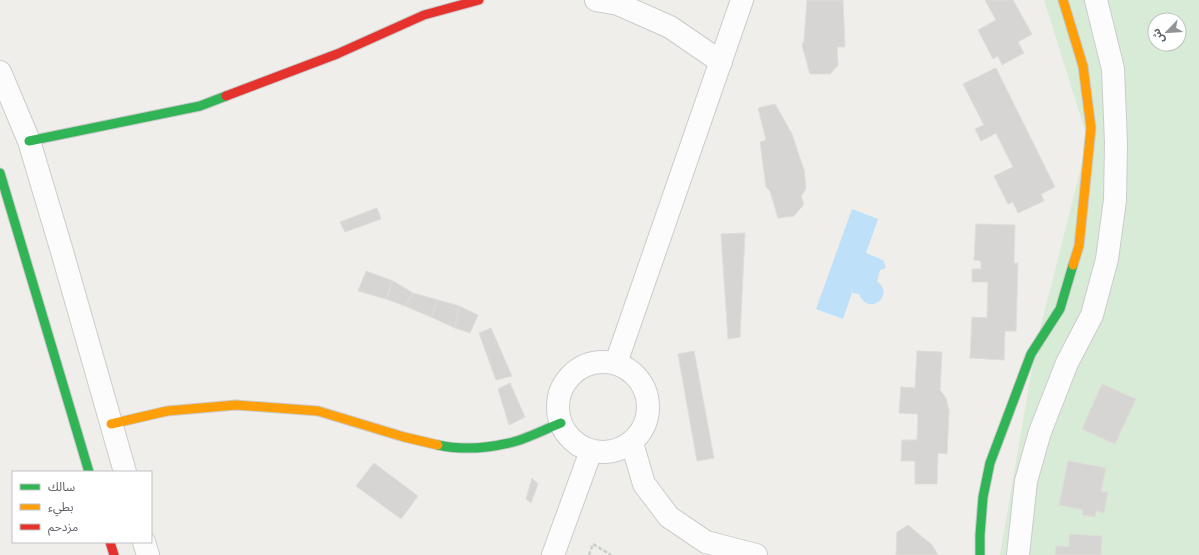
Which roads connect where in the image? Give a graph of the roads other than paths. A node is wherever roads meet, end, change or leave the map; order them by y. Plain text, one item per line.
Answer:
1 (479, 0) edge
2 (596, 0) edge
3 (742, 0) edge
4 (1063, 0) edge
5 (1096, 0) edge
6 (720, 62) junction
7 (0, 72) edge
8 (29, 141) junction
9 (0, 173) edge
10 (616, 363) junction
11 (561, 423) junction
12 (111, 424) junction
13 (632, 443) junction
14 (592, 451) junction
15 (89, 471) edge
16 (125, 471) edge
17 (110, 543) edge
18 (144, 543) edge
19 (114, 555) edge
20 (148, 555) edge
21 (553, 555) edge
22 (756, 555) edge
23 (980, 555) edge
24 (1018, 555) edge

1 - 8 street
2 - 6 street
3 - 6 street
4 - 23 street
5 - 24 street
6 - 10 street
7 - 8 street
8 - 12 street
9 - 15 street
10 - 11 street
10 - 13 street
11 - 12 street
11 - 14 street
12 - 16 street
13 - 14 street
13 - 22 street
14 - 21 street
17 - 19 street
18 - 20 street

